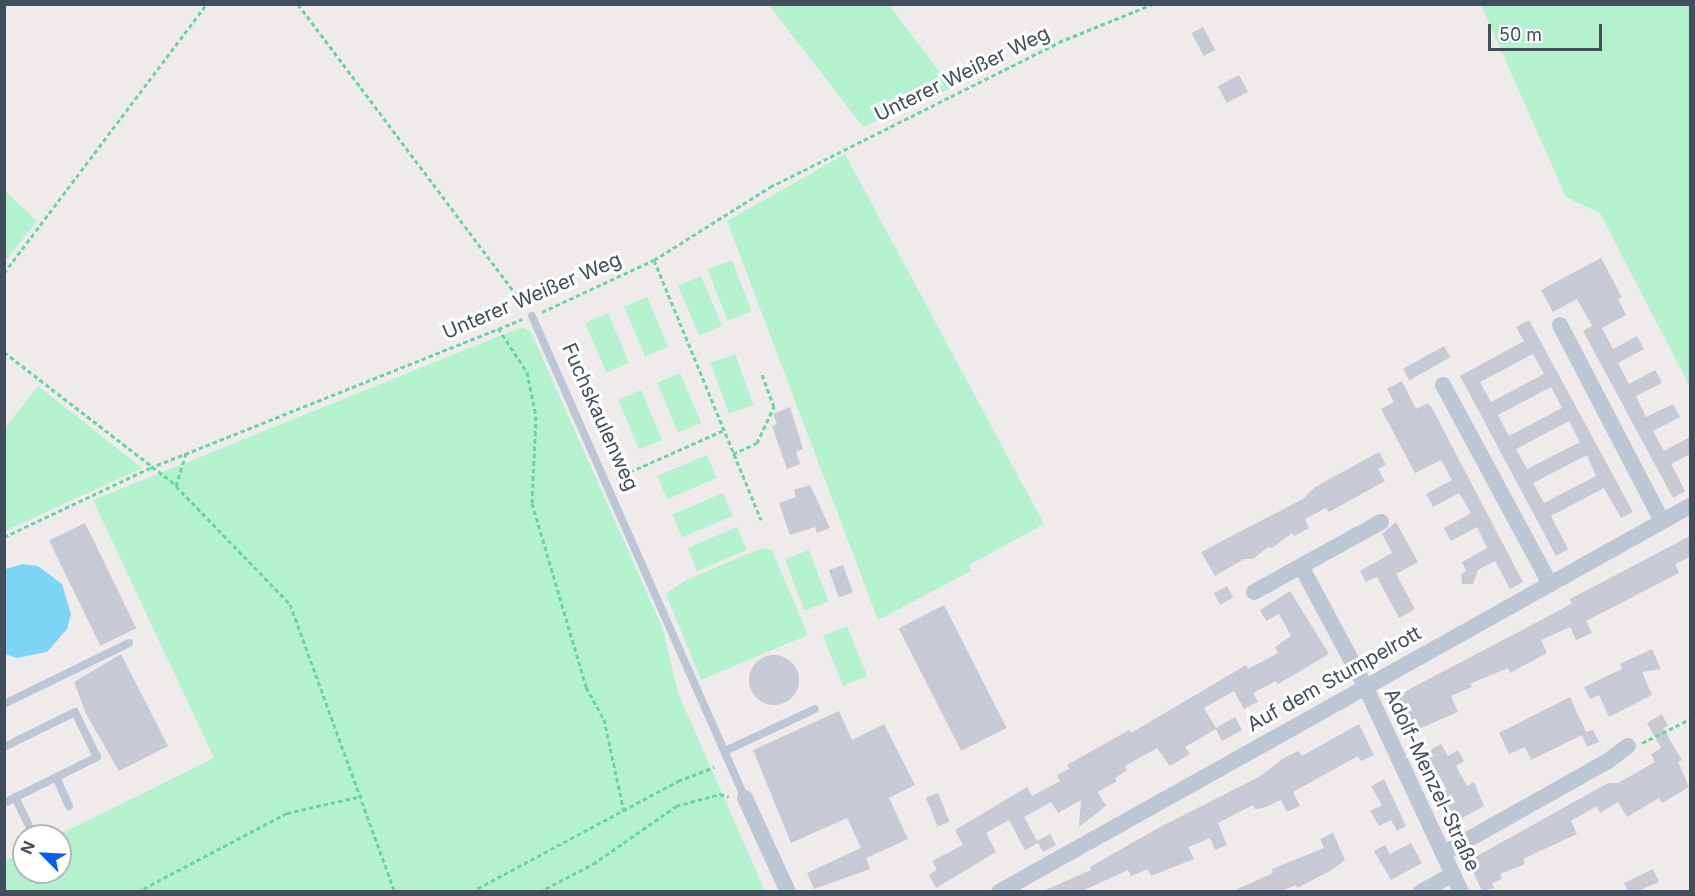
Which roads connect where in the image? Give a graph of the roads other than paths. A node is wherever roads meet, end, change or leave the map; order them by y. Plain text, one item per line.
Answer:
1 (532, 316) road end
2 (1560, 326) dead end
3 (1443, 385) dead end
4 (1690, 506) edge
5 (1662, 521) junction
6 (1381, 522) dead end
7 (1301, 566) junction
8 (1550, 584) junction
9 (1254, 592) dead end
10 (129, 643) dead end
11 (1365, 686) junction
12 (4, 704) edge
13 (815, 709) dead end
14 (1628, 746) road end
15 (4, 747) edge
16 (725, 751) junction
17 (56, 777) junction
18 (15, 797) junction
19 (745, 798) joint
20 (4, 803) edge
21 (69, 806) dead end
22 (28, 824) edge
23 (1444, 853) junction
24 (1453, 874) junction
25 (788, 891) edge
26 (999, 891) edge
27 (1421, 891) edge
28 (1461, 891) edge

1 - 16 lane, Fuchskaulenweg
2 - 5 street
3 - 8 street
4 - 5 street, Auf dem Stumpelrott
5 - 8 street, Auf dem Stumpelrott
6 - 7 street
7 - 9 street
7 - 11 street, Adolf-Menzel-Straße
8 - 11 street, Auf dem Stumpelrott
10 - 12 lane
11 - 23 street, Adolf-Menzel-Straße
11 - 26 street, Auf dem Stumpelrott
13 - 16 lane
14 - 23 street
15 - 17 lane
16 - 19 lane, Fuchskaulenweg
17 - 18 lane
17 - 21 lane
18 - 20 lane
18 - 22 lane
19 - 25 street, Fuchskaulenweg
23 - 24 street, Adolf-Menzel-Straße
24 - 27 street
24 - 28 street, Adolf-Menzel-Straße

